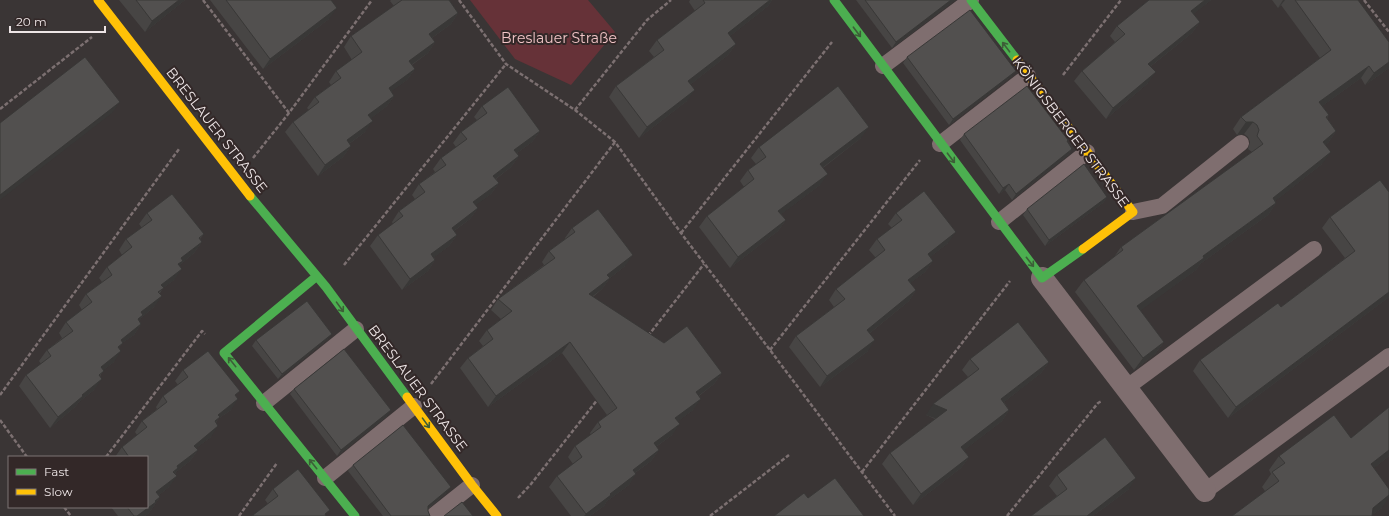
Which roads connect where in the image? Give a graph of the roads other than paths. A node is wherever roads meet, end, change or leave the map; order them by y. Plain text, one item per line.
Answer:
1 (98, 0) edge
2 (834, 0) edge
3 (971, 0) edge
4 (883, 66) junction
5 (1028, 76) junction
6 (1241, 143) dead end
7 (940, 144) junction
8 (1087, 152) junction
9 (1133, 212) junction
10 (999, 222) junction
11 (1314, 249) dead end
12 (317, 276) junction
13 (1042, 278) junction
14 (356, 329) junction
15 (1389, 356) edge
16 (1126, 388) junction
17 (264, 403) junction
18 (414, 406) junction
19 (325, 478) junction
20 (472, 485) junction
21 (1205, 491) joint
22 (355, 516) edge
23 (433, 516) edge
24 (497, 516) edge

1 - 12 street, BRESLAUER STRASSE
2 -> 4 street
3 - 4 lane
5 -> 3 street, KÖNIGSBERGER STRASSE
4 - 7 street
5 - 7 lane
5 - 8 street, KÖNIGSBERGER STRASSE
6 - 9 lane
7 -> 10 street
8 - 9 street, KÖNIGSBERGER STRASSE
8 - 10 lane
9 - 13 street, KÖNIGSBERGER STRASSE
10 -> 13 street
11 - 16 lane
12 -> 14 street, BRESLAUER STRASSE
17 -> 12 street
13 - 16 street
14 - 17 lane
14 - 18 street, BRESLAUER STRASSE
15 - 21 lane
16 - 21 street
19 -> 17 street
18 - 19 lane
18 -> 20 street, BRESLAUER STRASSE
19 - 22 street
20 - 23 lane
20 - 24 street, BRESLAUER STRASSE

